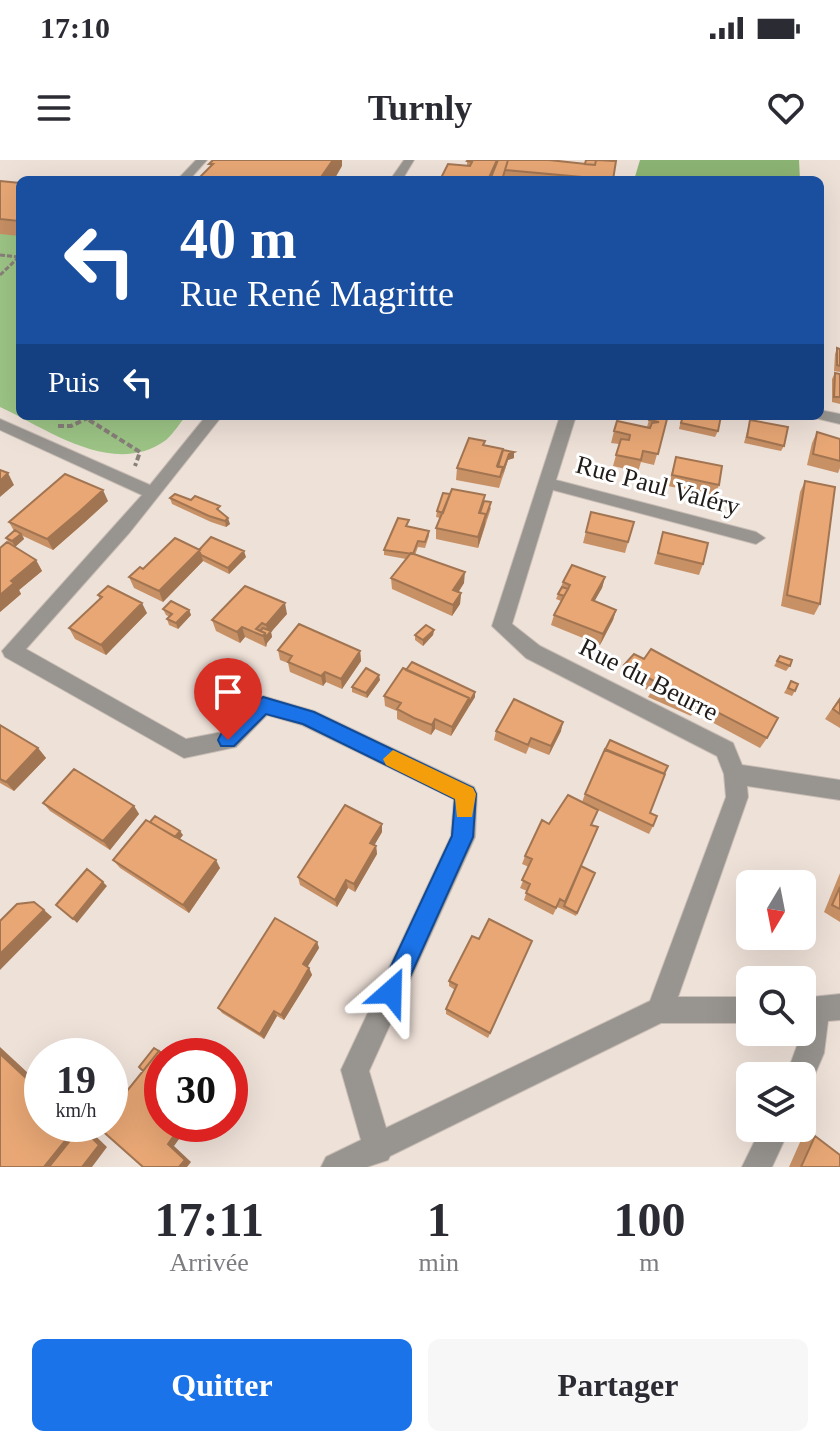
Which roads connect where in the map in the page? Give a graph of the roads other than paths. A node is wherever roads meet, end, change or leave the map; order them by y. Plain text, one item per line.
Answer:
1 (202, 160) edge
2 (187, 176) edge
3 (211, 420) edge
4 (567, 420) edge
5 (0, 424) edge
6 (547, 483) junction
7 (153, 493) junction
8 (756, 538) dead end
9 (735, 774) junction
10 (840, 790) edge
11 (819, 1009) edge
12 (660, 1010) junction
13 (736, 1010) edge
14 (806, 1062) edge
15 (769, 1142) edge
16 (378, 1150) junction
17 (336, 1167) edge
18 (757, 1167) edge

1 - 2 street
3 - 7 street
4 - 6 street, Rue du Beurre
5 - 7 street
6 - 8 street, Rue Paul Valéry
6 - 9 street, Rue du Beurre
7 - 16 street
9 - 10 street
9 - 12 street
11 - 14 street
12 - 13 street
12 - 16 street
15 - 18 street
16 - 17 street

